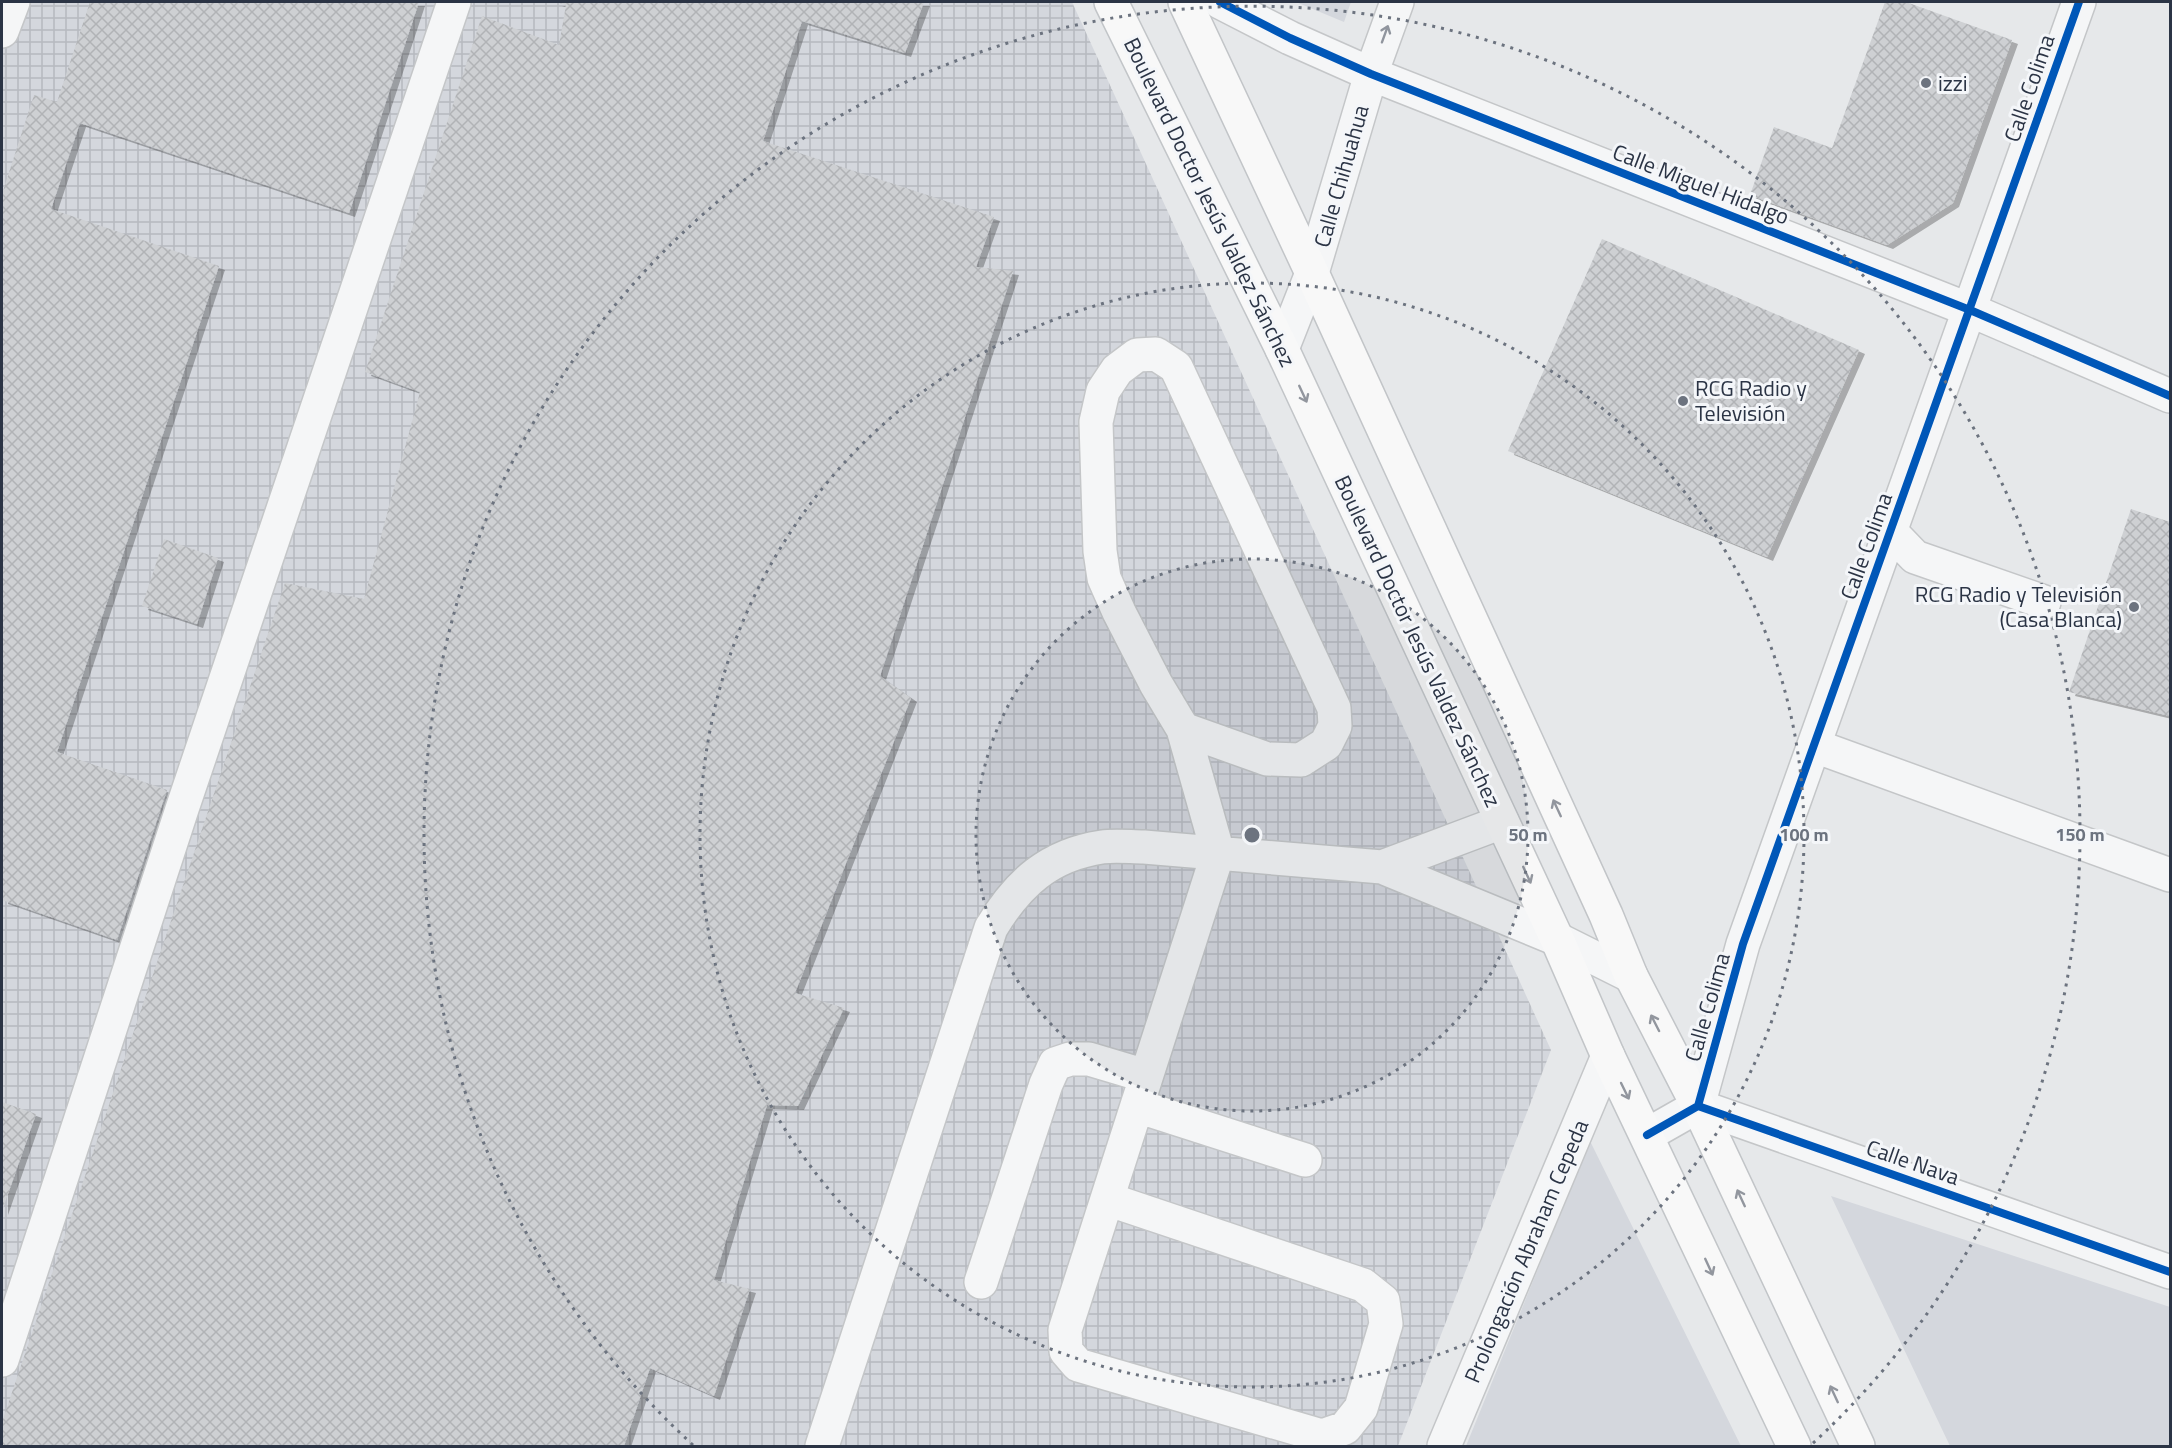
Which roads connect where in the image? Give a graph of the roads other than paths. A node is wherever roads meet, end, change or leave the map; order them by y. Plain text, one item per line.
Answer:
1 (13, 2) edge
2 (454, 2) edge
3 (1112, 2) edge
4 (1185, 2) edge
5 (1220, 2) edge
6 (1396, 2) edge
7 (2079, 2) edge
8 (2, 31) edge
9 (1371, 74) junction
10 (1312, 273) junction
11 (1970, 310) junction
12 (1282, 349) junction
13 (2170, 396) edge
14 (1890, 531) junction
15 (2044, 602) dead end
16 (1183, 729) junction
17 (1815, 746) junction
18 (1502, 822) junction
19 (1218, 853) junction
20 (1382, 867) junction
21 (2170, 875) edge
22 (1557, 939) junction
23 (1631, 976) junction
24 (1608, 1056) junction
25 (1142, 1091) junction
26 (1698, 1106) junction
27 (1647, 1135) junction
28 (1305, 1160) dead end
29 (1107, 1199) junction
30 (2170, 1272) edge
31 (981, 1282) dead end
32 (2, 1360) edge
33 (822, 1446) edge
34 (1444, 1446) edge
35 (1794, 1446) edge
36 (1858, 1446) edge

1 - 8 street
2 - 32 street
3 - 12 main road, Boulevard Doctor Jesús Valdez Sánchez
4 - 10 main road
5 - 9 street, Calle Miguel Hidalgo
9 -> 6 street, Calle Chihuahua
7 - 11 street, Calle Colima
9 - 10 street, Calle Chihuahua
9 - 11 street, Calle Miguel Hidalgo
10 - 12 street, Calle Chihuahua
23 -> 10 main road
11 - 13 street, Calle Miguel Hidalgo
11 - 14 street, Calle Colima
12 -> 18 main road, Boulevard Doctor Jesús Valdez Sánchez
14 - 15 street
14 - 17 street, Calle Colima
16 - 16 street
16 - 19 street
17 - 21 street
17 - 26 street, Calle Colima
18 - 20 street
18 -> 22 main road, Boulevard Doctor Jesús Valdez Sánchez
19 - 20 street
19 - 25 street
19 - 33 street
20 - 22 street
22 - 23 street
22 - 24 main road, Boulevard Doctor Jesús Valdez Sánchez
26 -> 23 main road
24 -> 27 main road, Boulevard Doctor Jesús Valdez Sánchez
24 - 34 street, Prolongación Abraham Cepeda
25 - 28 street
25 - 29 street
25 - 31 street
26 - 27 street
26 - 30 street, Calle Nava
36 -> 26 main road
27 -> 35 main road, Boulevard Doctor Jesús Valdez Sánchez
29 - 29 street

